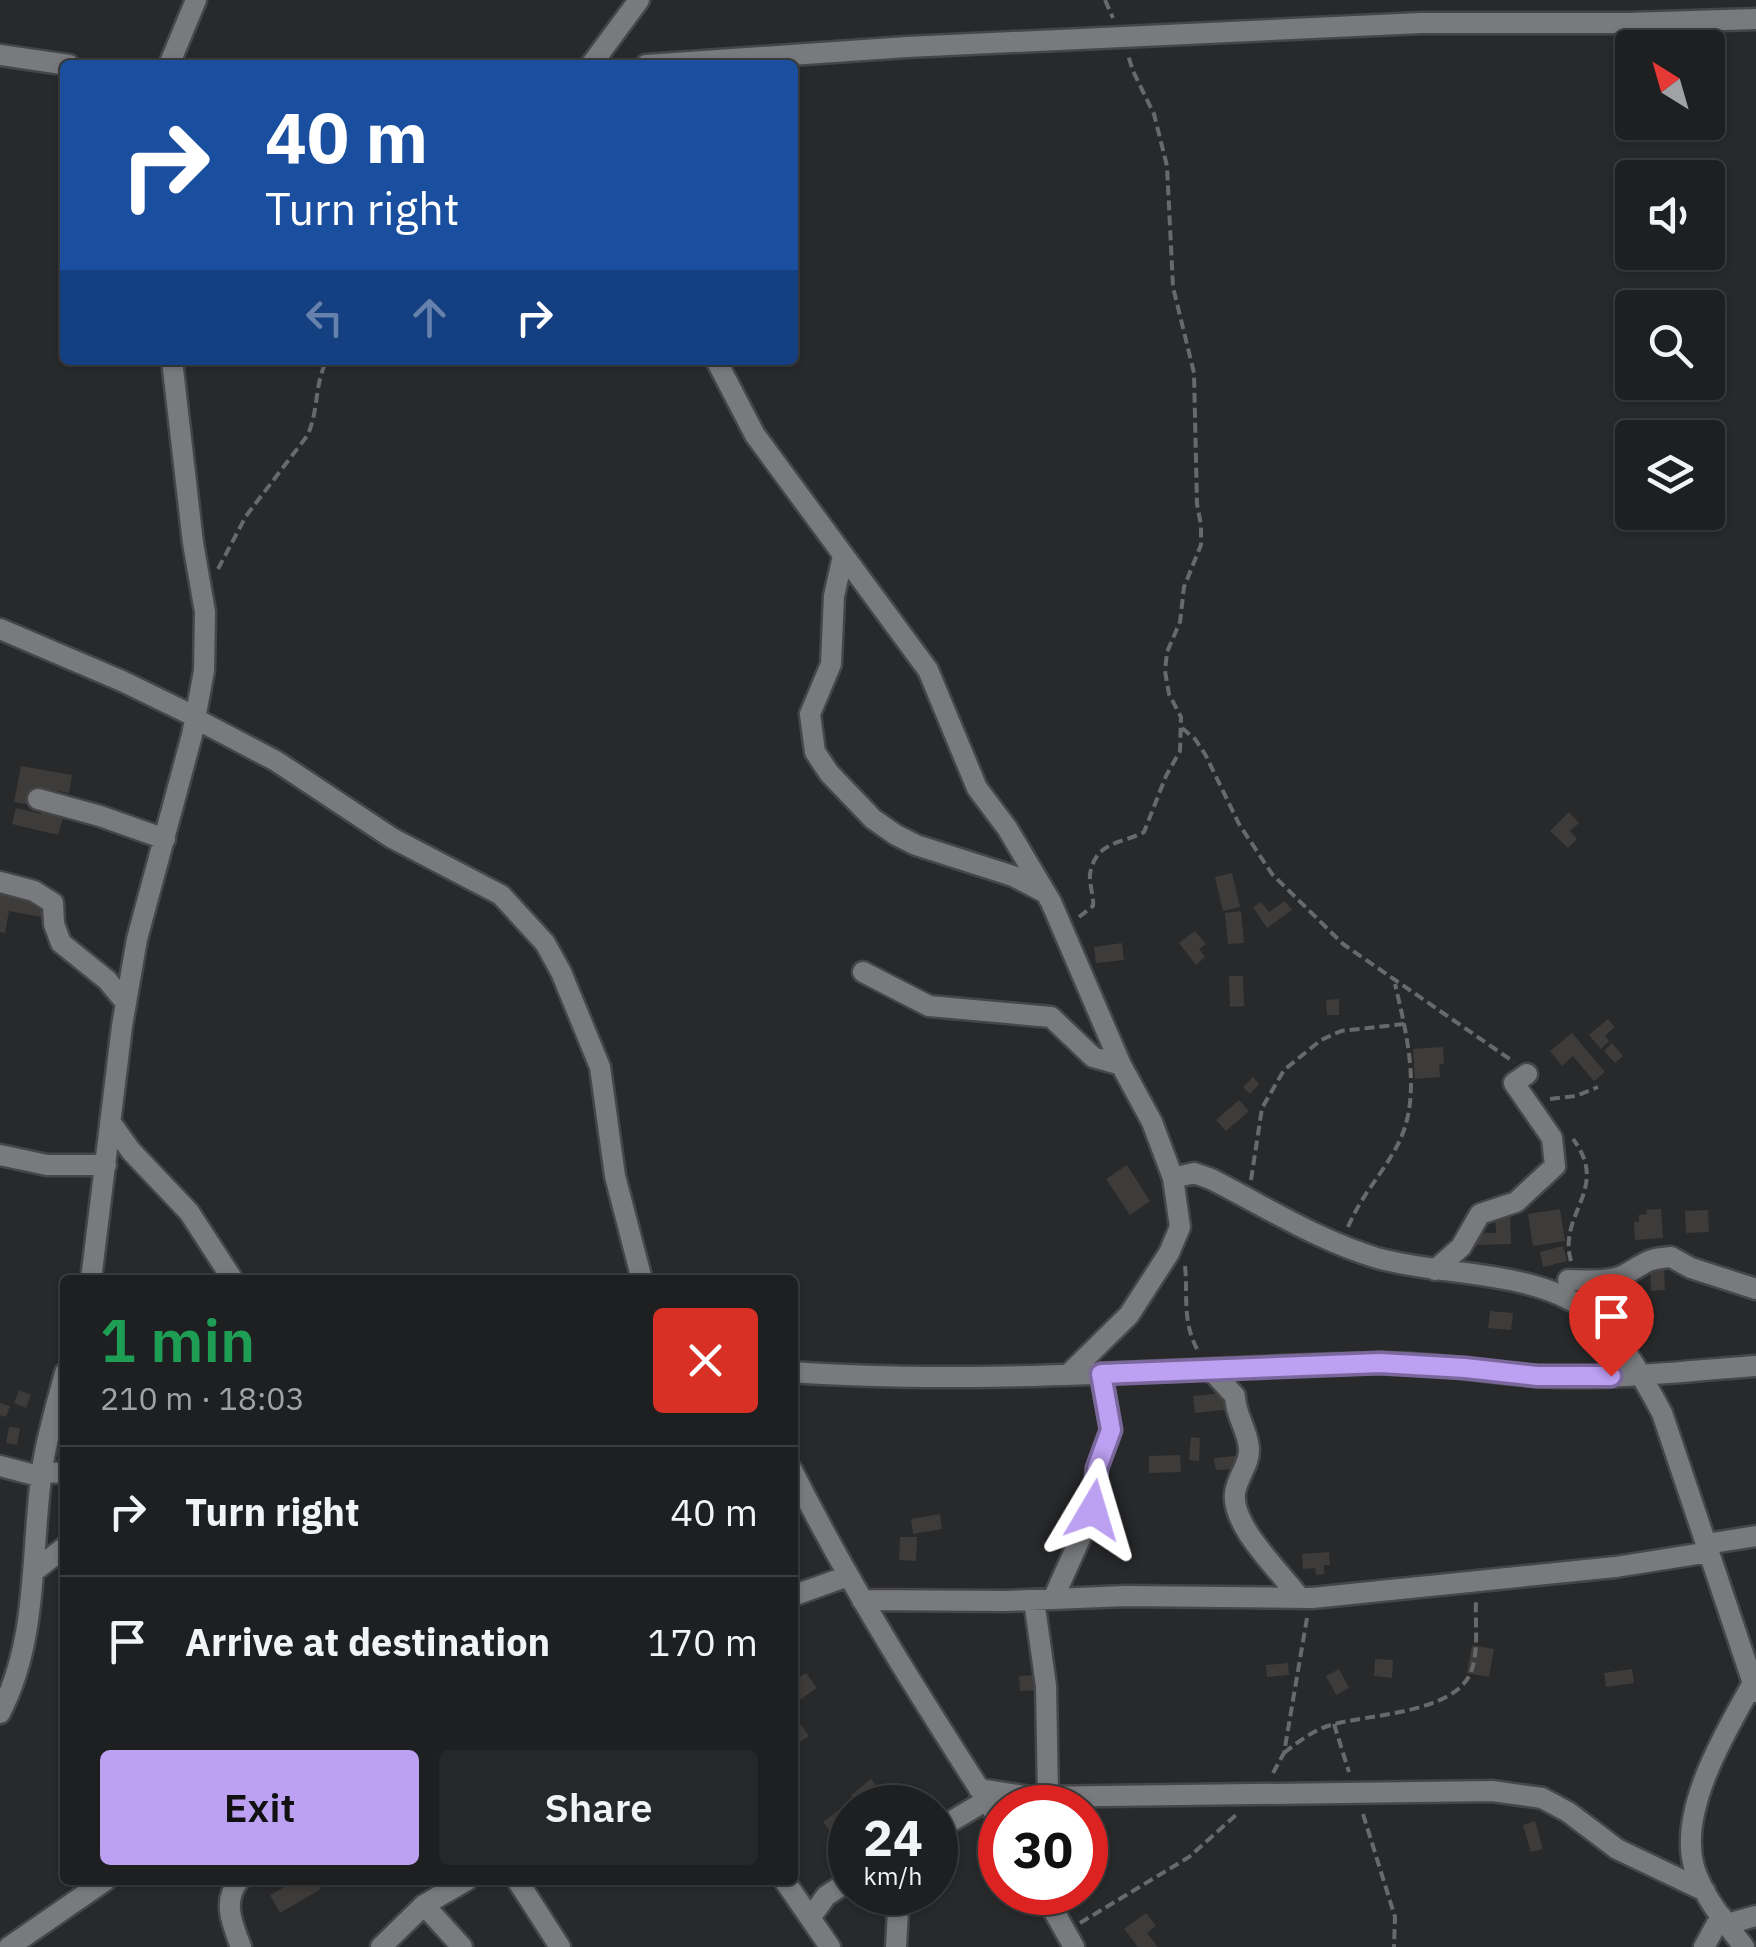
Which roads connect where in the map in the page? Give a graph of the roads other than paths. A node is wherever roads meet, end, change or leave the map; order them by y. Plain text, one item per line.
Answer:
1 (196, 0) edge
2 (639, 0) edge
3 (1756, 19) edge
4 (0, 55) edge
5 (171, 60) edge
6 (595, 60) edge
7 (718, 60) edge
8 (60, 64) edge
9 (173, 365) edge
10 (719, 365) edge
11 (843, 556) junction
12 (0, 629) edge
13 (196, 718) junction
14 (38, 799) dead end
15 (165, 839) junction
16 (0, 882) edge
17 (1046, 893) junction
18 (863, 972) dead end
19 (126, 1003) junction
20 (1120, 1065) junction
21 (1527, 1074) road end
22 (111, 1123) junction
23 (0, 1154) edge
24 (106, 1165) junction
25 (1174, 1178) junction
26 (1435, 1270) junction
27 (92, 1275) edge
28 (230, 1275) edge
29 (641, 1275) edge
30 (1568, 1280) road end
31 (1756, 1289) edge
32 (1756, 1366) edge
33 (798, 1372) edge
34 (1212, 1372) junction
35 (1101, 1374) junction
36 (1642, 1374) junction
37 (1068, 1375) junction
38 (60, 1395) edge
39 (0, 1466) edge
40 (60, 1473) edge
41 (42, 1474) junction
42 (798, 1481) edge
43 (1756, 1536) edge
44 (1708, 1548) junction
45 (60, 1551) edge
46 (33, 1572) junction
47 (848, 1576) junction
48 (798, 1594) edge
49 (1306, 1597) junction
50 (862, 1600) junction
51 (1044, 1600) junction
52 (1754, 1688) edge
53 (0, 1713) edge
54 (1048, 1785) edge
55 (978, 1786) edge
56 (1108, 1796) edge
57 (978, 1798) edge
58 (958, 1813) edge
59 (99, 1885) edge
60 (235, 1885) edge
61 (459, 1885) edge
62 (520, 1885) edge
63 (788, 1885) edge
64 (1705, 1891) junction
65 (828, 1895) edge
66 (424, 1905) junction
67 (898, 1915) edge
68 (1056, 1915) edge
69 (1756, 1916) edge
70 (811, 1917) junction
71 (1724, 1920) junction
72 (1070, 1940) edge
73 (9, 1947) edge
74 (241, 1947) edge
75 (380, 1947) edge
76 (462, 1947) edge
77 (560, 1947) edge
78 (830, 1947) edge
79 (896, 1947) edge
80 (1704, 1947) edge
81 (1744, 1947) edge

1 - 5 street
2 - 6 street
3 - 7 street
4 - 8 street
9 - 13 street
10 - 11 street
11 - 17 street
11 - 17 street
12 - 13 street
13 - 15 street
13 - 29 street
14 - 15 street
15 - 19 street
16 - 19 street
17 - 20 street
18 - 20 street
19 - 22 street
20 - 25 street
21 - 26 street
22 - 24 street
22 - 28 street
23 - 24 street
24 - 27 street
25 - 26 street
25 - 37 street
26 - 36 street
30 - 31 street
32 - 36 street
33 - 37 street
34 - 35 street
34 - 36 street
34 - 49 street
35 - 37 street
35 - 51 street
36 - 44 street
38 - 41 street
39 - 41 street
40 - 41 street
41 - 46 street
42 - 47 street
43 - 44 street
44 - 49 street
44 - 52 street
45 - 46 street
46 - 53 street
47 - 48 street
47 - 50 street
49 - 51 street
50 - 51 street
50 - 55 street
51 - 54 street
52 - 64 street
56 - 64 street
57 - 58 street
59 - 73 street
60 - 74 street
61 - 66 street
62 - 77 street
63 - 70 street
64 - 71 street
65 - 70 street
66 - 75 street
66 - 76 street
67 - 79 street
68 - 72 street
69 - 71 street
70 - 78 street
71 - 80 street
71 - 81 street

